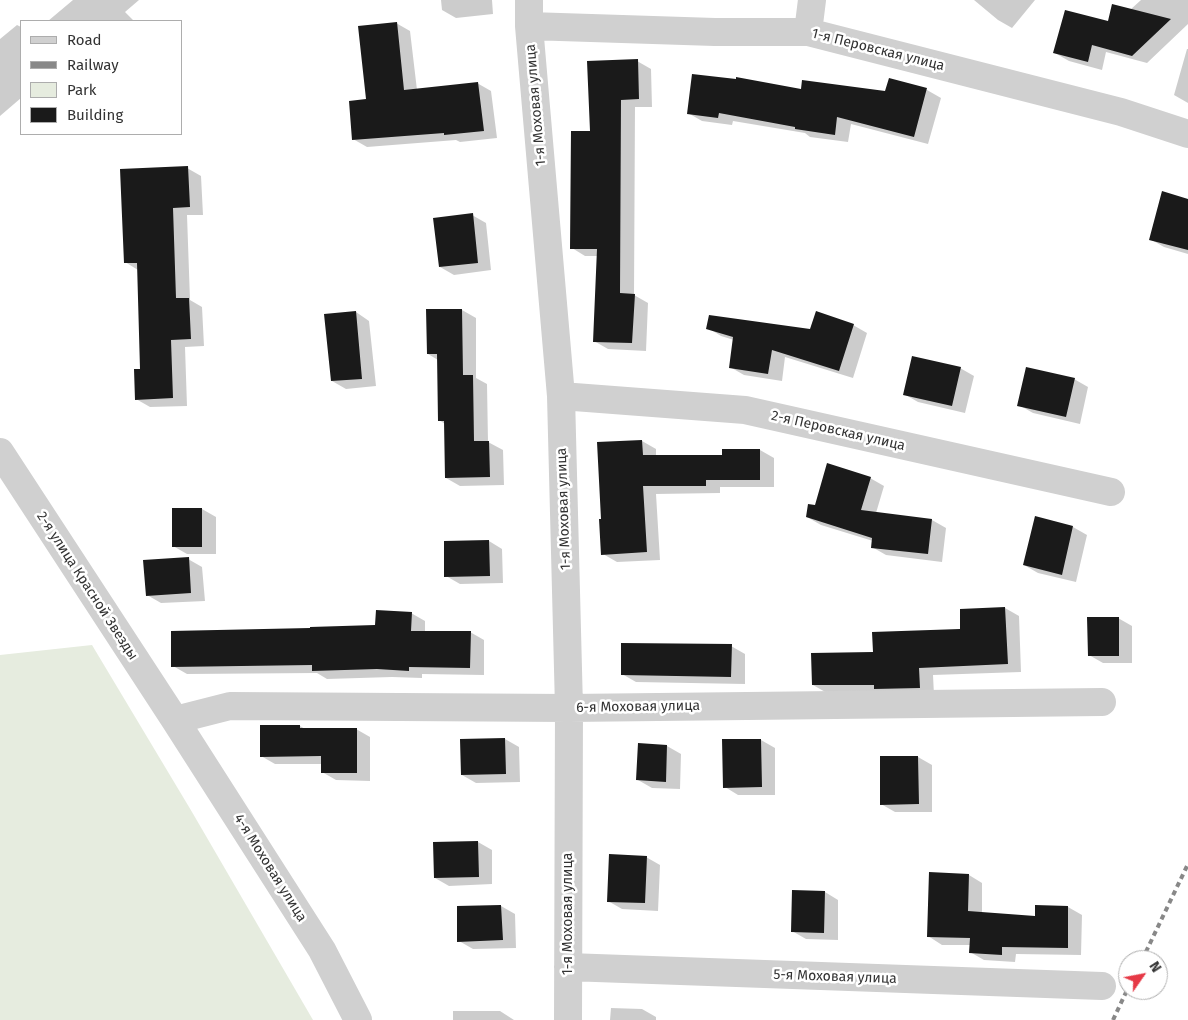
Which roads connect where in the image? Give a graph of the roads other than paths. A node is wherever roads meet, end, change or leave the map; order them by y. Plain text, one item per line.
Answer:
1 (812, 0) edge
2 (529, 13) edge
3 (808, 32) junction
4 (1188, 134) edge
5 (561, 396) junction
6 (0, 452) edge
7 (1111, 492) dead end
8 (1102, 702) dead end
9 (570, 708) junction
10 (175, 720) junction
11 (568, 967) junction
12 (1102, 986) dead end
13 (358, 1020) edge
14 (568, 1020) edge

1 - 3 street
2 - 3 street, 1-я Перовская улица
2 - 5 street, 1-я Моховая улица
3 - 4 street, 1-я Перовская улица
5 - 7 street, 2-я Перовская улица
5 - 9 street, 1-я Моховая улица
6 - 10 street, 2-я улица Красной Звезды
8 - 9 street, 6-я Моховая улица
9 - 10 street, 6-я Моховая улица
9 - 11 street, 1-я Моховая улица
10 - 13 street, 4-я Моховая улица
11 - 12 street, 5-я Моховая улица
11 - 14 street, 1-я Моховая улица

